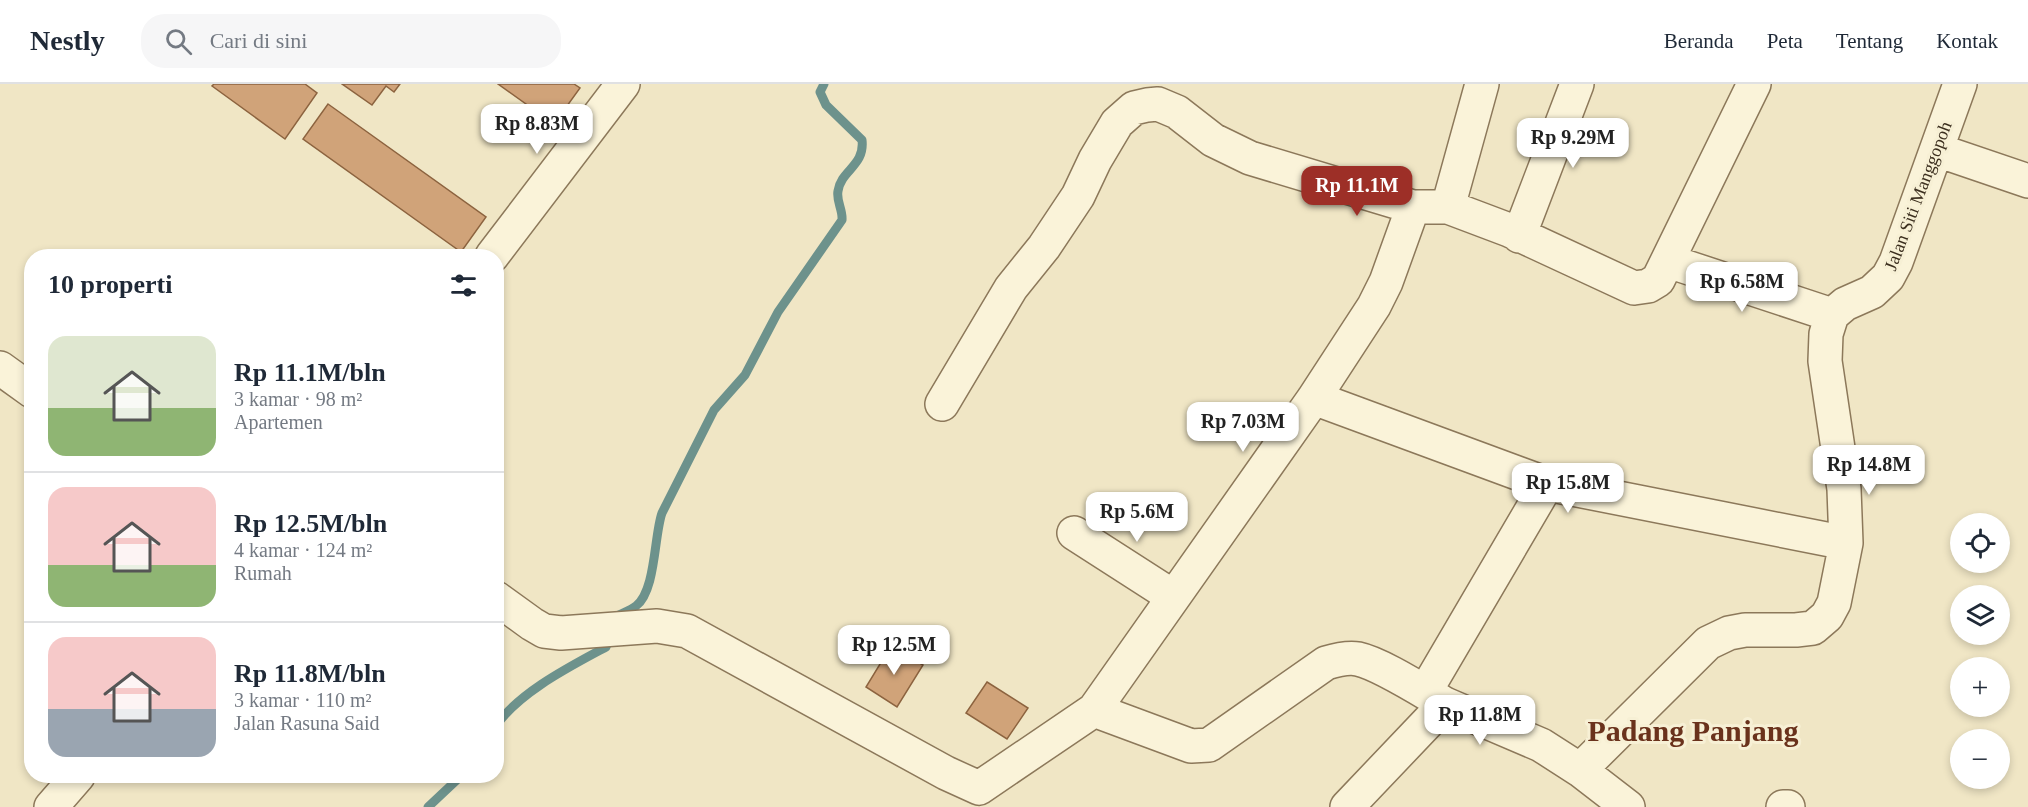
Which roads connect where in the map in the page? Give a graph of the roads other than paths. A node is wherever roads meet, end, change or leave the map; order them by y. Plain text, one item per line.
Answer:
1 (623, 84) edge
2 (1482, 84) edge
3 (1578, 84) edge
4 (1754, 84) edge
5 (1960, 84) edge
6 (1937, 150) junction
7 (2028, 181) edge
8 (1413, 207) junction
9 (1448, 207) junction
10 (1519, 236) junction
11 (497, 249) edge
12 (1668, 261) junction
13 (1832, 315) junction
14 (0, 368) edge
15 (24, 385) edge
16 (1314, 398) junction
17 (942, 404) dead end
18 (1547, 484) junction
19 (1074, 533) dead end
20 (1846, 543) junction
21 (1172, 596) junction
22 (504, 604) edge
23 (1435, 698) junction
24 (1094, 710) junction
25 (1580, 770) junction
26 (72, 783) edge
27 (972, 797) edge
28 (51, 807) edge
29 (1347, 807) edge
30 (1628, 807) edge
31 (1783, 807) edge
32 (1788, 807) edge

1 - 11 street
2 - 9 street
3 - 10 street
4 - 12 street
5 - 6 street, Jalan Siti Manggopoh
6 - 7 street
6 - 13 street, Jalan Siti Manggopoh
8 - 9 street
8 - 16 street
8 - 17 street
9 - 10 street
10 - 12 street
12 - 13 street
13 - 20 street
14 - 15 street
16 - 18 street
16 - 21 street
18 - 20 street
18 - 23 street
19 - 21 street
20 - 25 street
21 - 24 street
22 - 27 street
23 - 24 street
23 - 25 street
23 - 29 street
24 - 27 street
25 - 30 street
26 - 28 street
31 - 32 street

